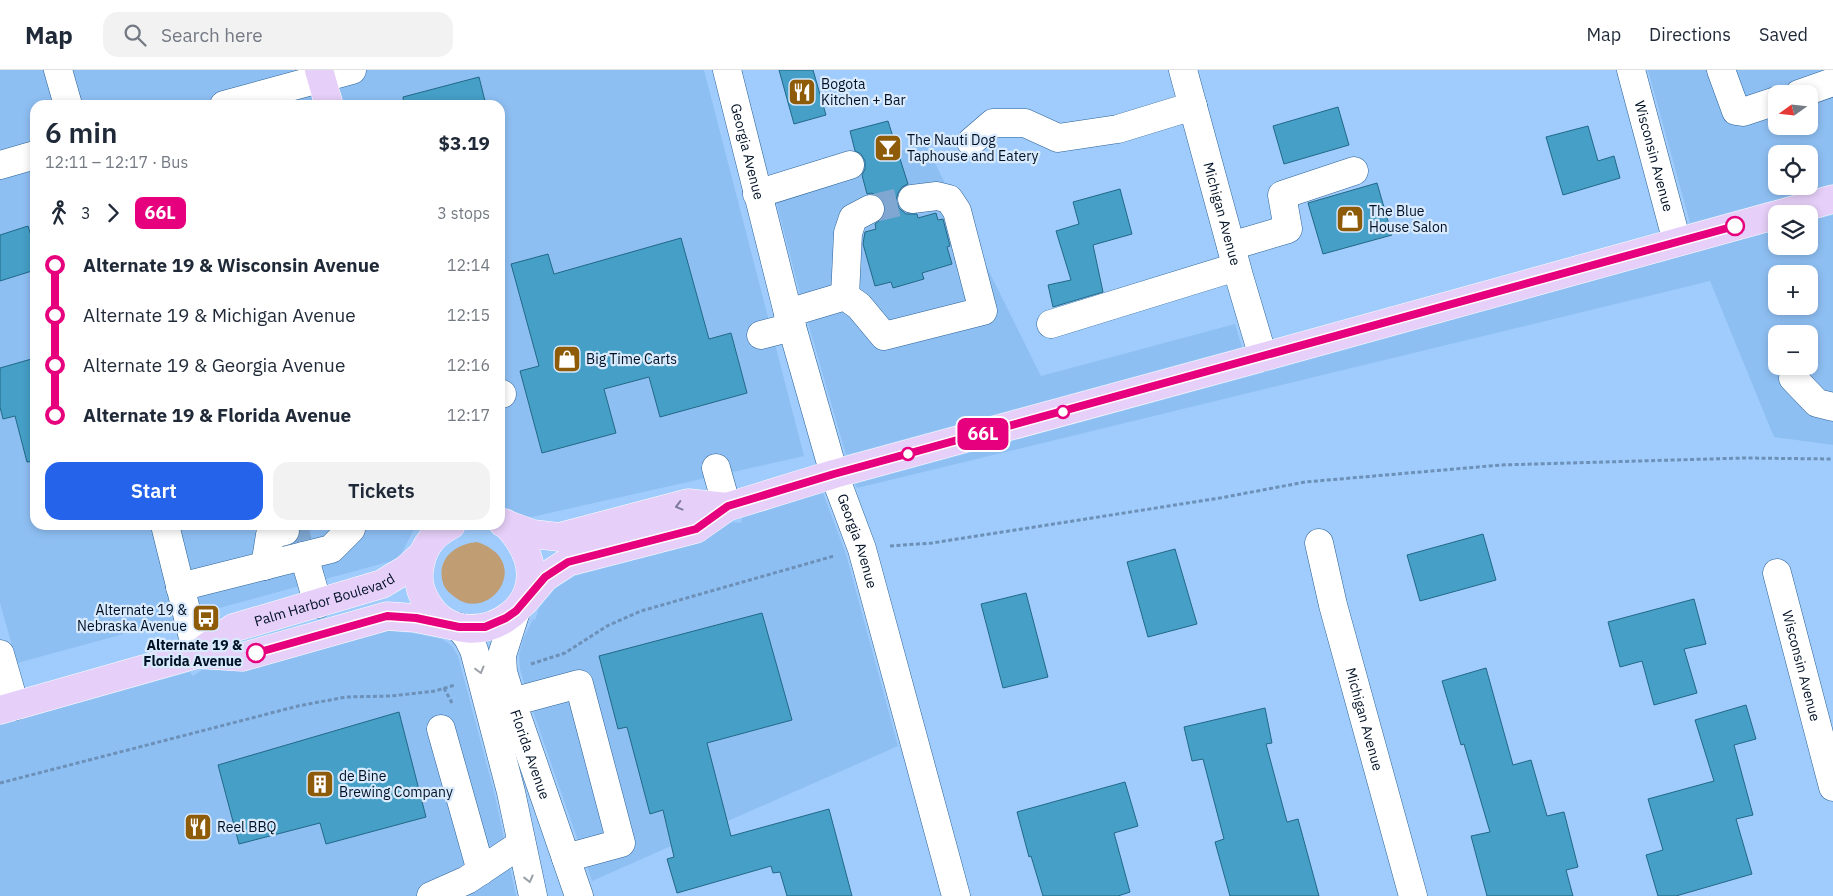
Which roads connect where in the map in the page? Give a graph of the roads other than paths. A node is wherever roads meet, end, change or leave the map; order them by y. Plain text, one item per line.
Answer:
1 (58, 70) edge
2 (352, 70) edge
3 (726, 70) edge
4 (1184, 70) edge
5 (1631, 70) edge
6 (1721, 70) edge
7 (320, 74) edge
8 (1833, 82) edge
9 (1818, 87) edge
10 (67, 100) edge
11 (239, 100) edge
12 (328, 100) edge
13 (1768, 104) edge
14 (1193, 106) junction
15 (971, 142) dead end
16 (30, 156) edge
17 (0, 165) edge
18 (850, 165) dead end
19 (1354, 171) dead end
20 (757, 194) junction
21 (912, 199) tunnel mouth
22 (1833, 199) edge
23 (1811, 205) edge
24 (870, 209) tunnel mouth
25 (1768, 217) edge
26 (1677, 242) junction
27 (1234, 257) junction
28 (845, 296) junction
29 (790, 320) junction
30 (1050, 324) dead end
31 (761, 335) dead end
32 (1263, 357) junction
33 (1793, 378) dead end
34 (1833, 407) edge
35 (716, 468) dead end
36 (834, 474) junction
37 (728, 506) junction
38 (505, 524) edge
39 (505, 526) edge
40 (166, 530) edge
41 (350, 530) edge
42 (442, 530) edge
43 (285, 531) tunnel mouth
44 (428, 541) edge
45 (1319, 543) dead end
46 (304, 556) junction
47 (265, 566) junction
48 (1777, 573) dead end
49 (180, 587) junction
50 (318, 604) junction
51 (520, 607) junction
52 (454, 626) junction
53 (0, 654) edge
54 (197, 654) junction
55 (492, 675) junction
56 (512, 702) junction
57 (7, 708) edge
58 (441, 728) dead end
59 (1833, 787) edge
60 (522, 844) junction
61 (566, 858) junction
62 (481, 871) junction
63 (431, 896) edge
64 (533, 896) edge
65 (579, 896) edge
66 (956, 896) edge
67 (1413, 896) edge

1 - 10 street
2 - 7 street
3 - 20 street, Georgia Avenue
4 - 14 street, Michigan Avenue
5 - 26 street, Wisconsin Avenue
6 - 13 street
7 - 11 street
7 - 12 main road
8 - 9 street
14 - 15 street
14 - 27 street, Michigan Avenue
16 - 17 street
18 - 20 street
19 - 27 street
20 - 29 street, Georgia Avenue
21 - 28 street
22 - 23 main road
24 - 28 street
25 - 26 main road
26 - 32 main road
27 - 30 street
27 - 32 street, Michigan Avenue
28 - 29 street
29 - 31 street
29 - 36 street, Georgia Avenue
32 - 36 main road
33 - 34 street
35 - 37 street
36 - 37 main road
36 - 66 street, Georgia Avenue
37 -> 38 main road
37 - 51 main road
39 - 51 main road
40 - 49 street
41 - 46 street
42 - 44 main road, Palm Harbor Boulevard
43 - 47 street
44 - 50 main road, Palm Harbor Boulevard
44 - 52 main road
45 - 67 street, Michigan Avenue
46 - 47 street
46 - 50 street
47 - 49 street
48 - 59 street, Wisconsin Avenue
49 - 54 street
50 - 54 main road, Palm Harbor Boulevard
51 - 52 main road, Palm Harbor Boulevard
51 - 55 street, Florida Avenue
52 - 54 main road, Palm Harbor Boulevard
52 -> 55 street, Florida Avenue
53 - 57 street
54 - 57 main road, Palm Harbor Boulevard
55 - 56 street, Florida Avenue
55 - 60 street, Florida Avenue
56 - 61 street, Florida Avenue
56 - 61 street
58 - 62 street
60 - 62 street
60 -> 64 street, Florida Avenue
61 - 65 street, Florida Avenue
62 - 63 street

